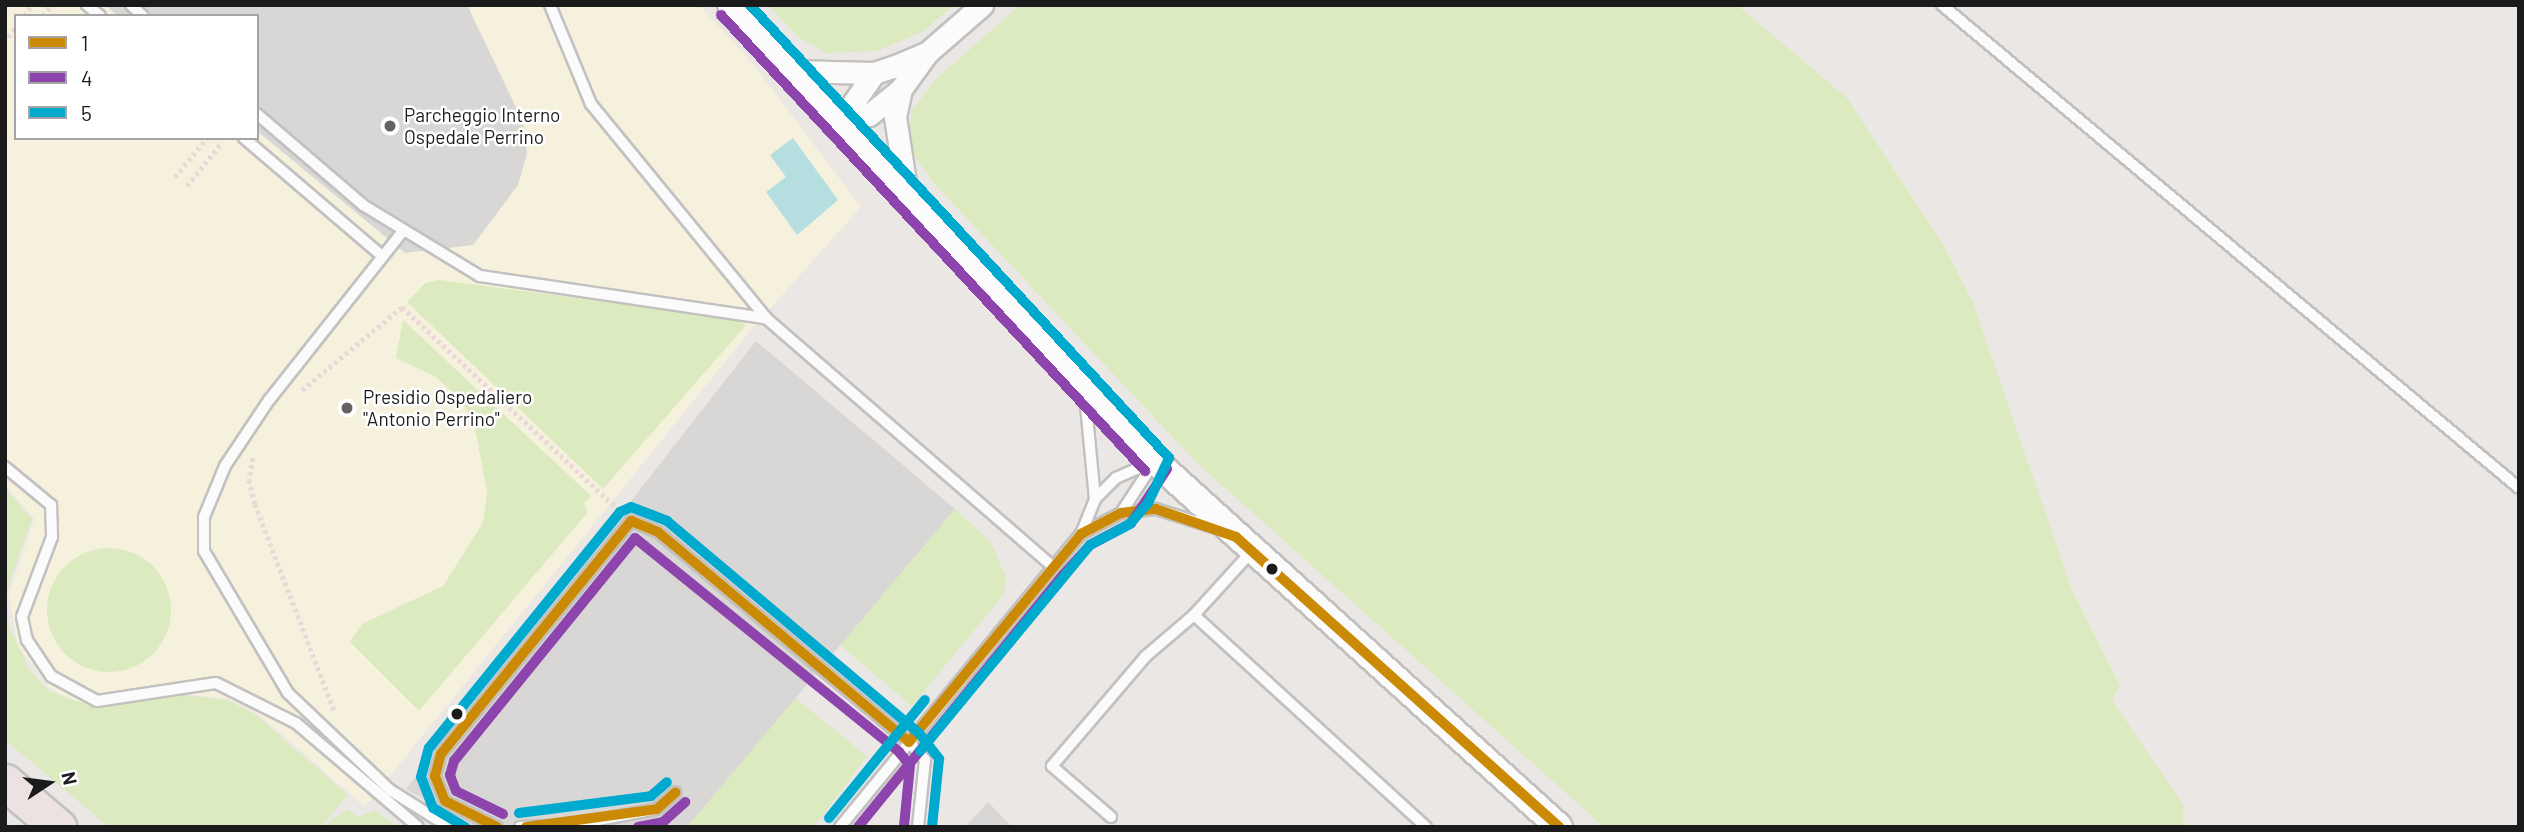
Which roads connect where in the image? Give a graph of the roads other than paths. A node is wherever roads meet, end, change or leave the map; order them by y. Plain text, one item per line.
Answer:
1 (550, 5) edge
2 (731, 5) edge
3 (982, 5) edge
4 (1942, 5) edge
5 (928, 51) junction
6 (792, 71) junction
7 (874, 73) junction
8 (901, 89) junction
9 (259, 116) edge
10 (840, 122) junction
11 (246, 140) edge
12 (907, 195) junction
13 (403, 231) junction
14 (382, 256) junction
15 (766, 318) junction
16 (1083, 387) junction
17 (1155, 461) junction
18 (5, 467) edge
19 (2519, 488) edge
20 (1095, 499) junction
21 (1121, 513) junction
22 (1081, 534) junction
23 (1244, 544) junction
24 (1052, 566) junction
25 (1194, 615) junction
26 (909, 742) junction
27 (5, 782) edge
28 (677, 792) dead end
29 (1111, 817) dead end
30 (58, 827) edge
31 (418, 827) edge
32 (449, 827) edge
33 (497, 827) edge
34 (520, 827) edge
35 (840, 827) edge
36 (918, 827) edge
37 (1426, 827) edge
38 (1559, 827) edge

1 - 15 lane
2 - 6 street
3 - 5 street
4 - 19 lane
5 - 7 street
5 - 8 street
6 - 7 street
6 - 10 street
7 - 10 street
8 - 10 street
8 - 12 street
9 - 13 lane
10 - 12 street
11 - 14 lane
12 - 16 street
13 - 14 lane
13 - 15 lane
14 - 32 lane
15 - 24 lane
16 - 17 street
16 - 20 lane
17 - 20 lane
17 - 21 lane
17 - 23 street
18 - 31 lane
20 - 22 lane
21 - 22 lane
21 - 23 lane
22 - 24 lane
23 - 25 lane
23 - 38 street
24 - 26 lane
25 - 29 lane
25 - 37 lane
26 - 33 lane
26 - 35 lane
26 - 36 lane
27 - 30 highway
28 - 34 lane

